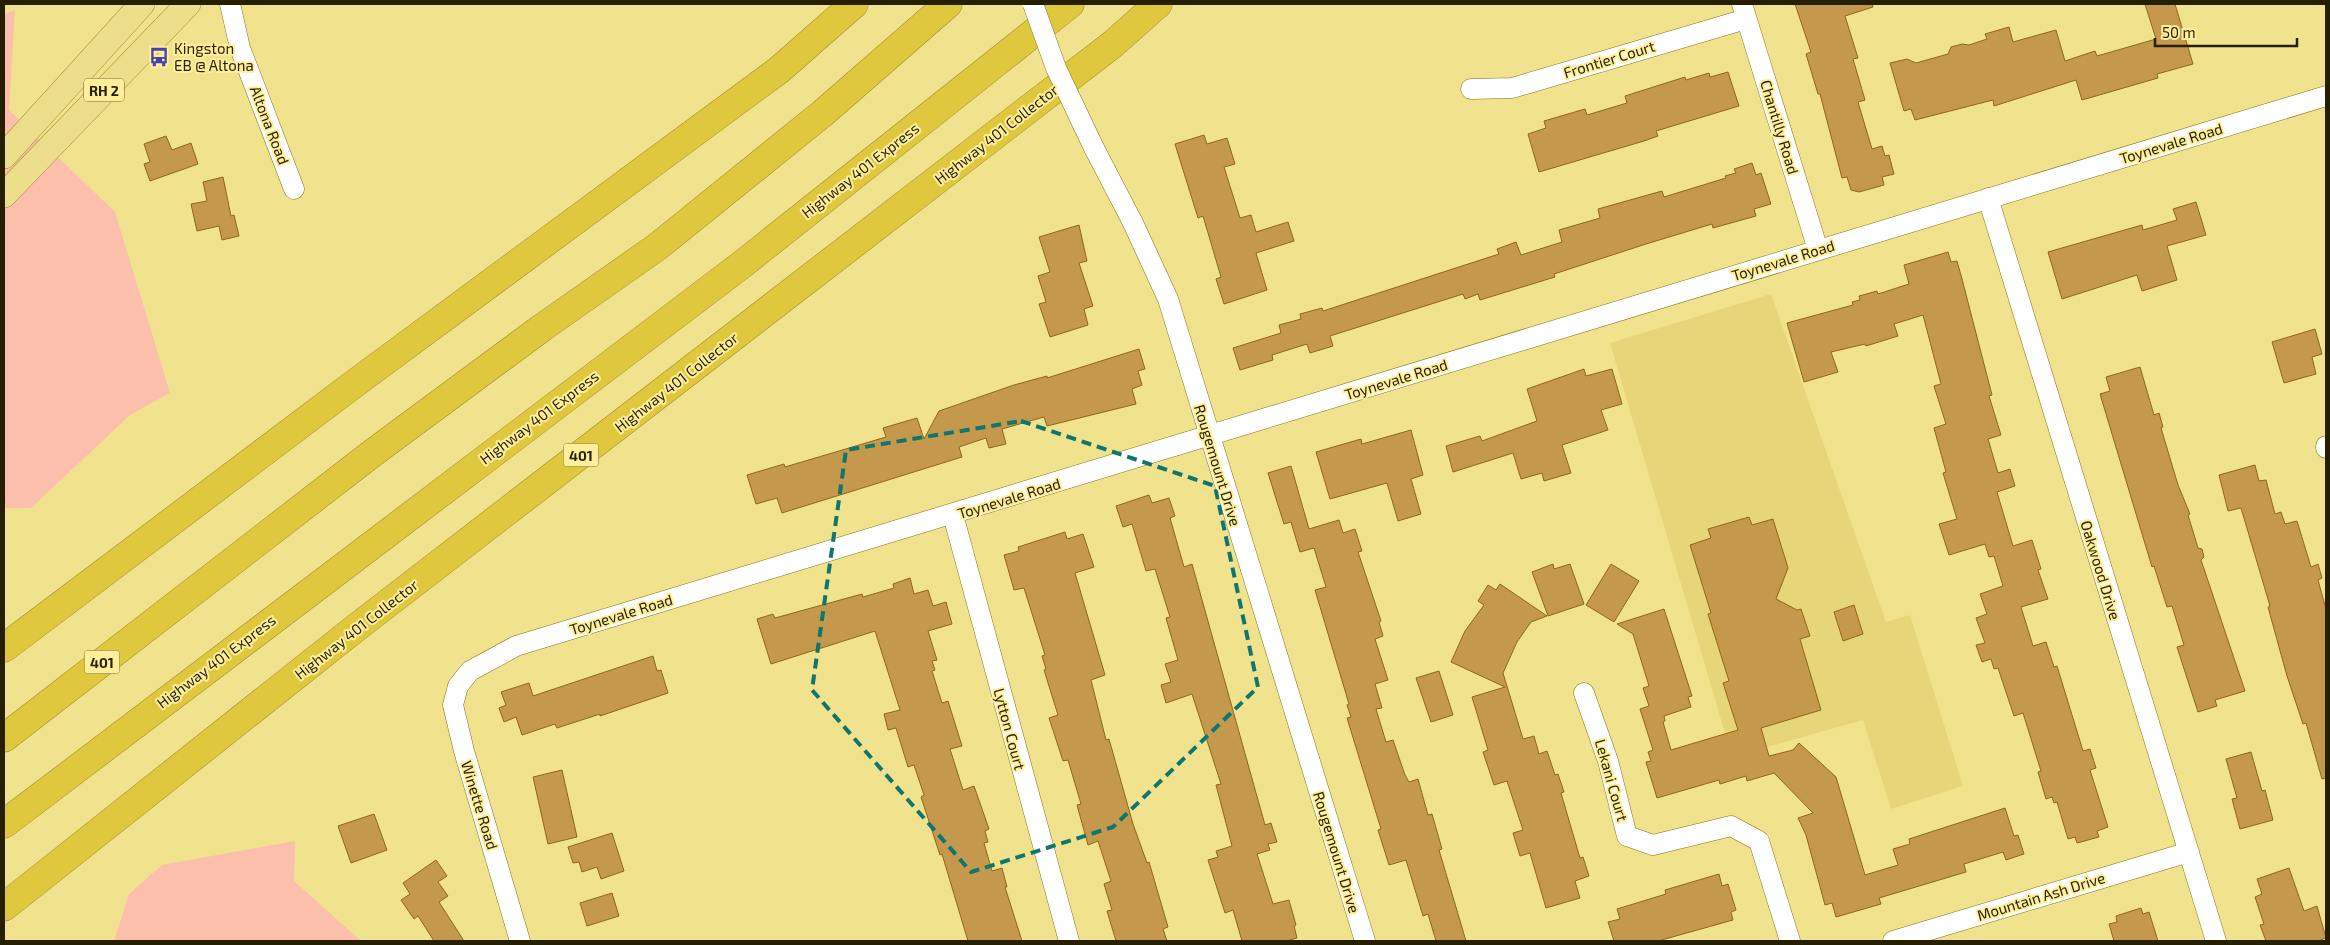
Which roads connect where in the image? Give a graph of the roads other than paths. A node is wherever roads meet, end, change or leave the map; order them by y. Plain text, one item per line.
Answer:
1 (142, 4) edge
2 (188, 4) edge
3 (230, 4) edge
4 (854, 4) edge
5 (948, 4) edge
6 (1033, 4) edge
7 (1070, 4) edge
8 (1158, 4) edge
9 (1744, 11) edge
10 (1471, 89) dead end
11 (2326, 96) edge
12 (4, 156) edge
13 (294, 189) dead end
14 (4, 195) edge
15 (1988, 198) junction
16 (1818, 250) junction
17 (1210, 436) junction
18 (953, 516) junction
19 (4, 648) edge
20 (470, 671) joint
21 (1584, 693) dead end
22 (4, 738) edge
23 (4, 824) edge
24 (2189, 852) junction
25 (4, 907) edge
26 (520, 941) edge
27 (1069, 941) edge
28 (1365, 941) edge
29 (1790, 941) edge
30 (1894, 941) edge
31 (2216, 941) edge

1 - 12 main road, RH 2
2 - 14 main road, RH 2
3 - 13 street, Altona Road
4 - 19 highway
5 - 22 highway, 401
6 - 17 street, Rougemount Drive, bridge
7 - 23 highway, Highway 401 Express
8 - 25 highway, Highway 401 Collector / 401
9 - 10 street, Frontier Court
9 - 16 street, Chantilly Road
11 - 15 street, Toynevale Road
15 - 16 street, Toynevale Road
15 - 24 street, Oakwood Drive
16 - 17 street, Toynevale Road
17 - 18 street, Toynevale Road
17 - 28 street, Rougemount Drive
18 - 20 street, Toynevale Road
18 - 27 street, Lytton Court
20 - 26 street, Winette Road
21 - 29 street, Lekani Court
24 - 30 street, Mountain Ash Drive
24 - 31 street, Oakwood Drive

